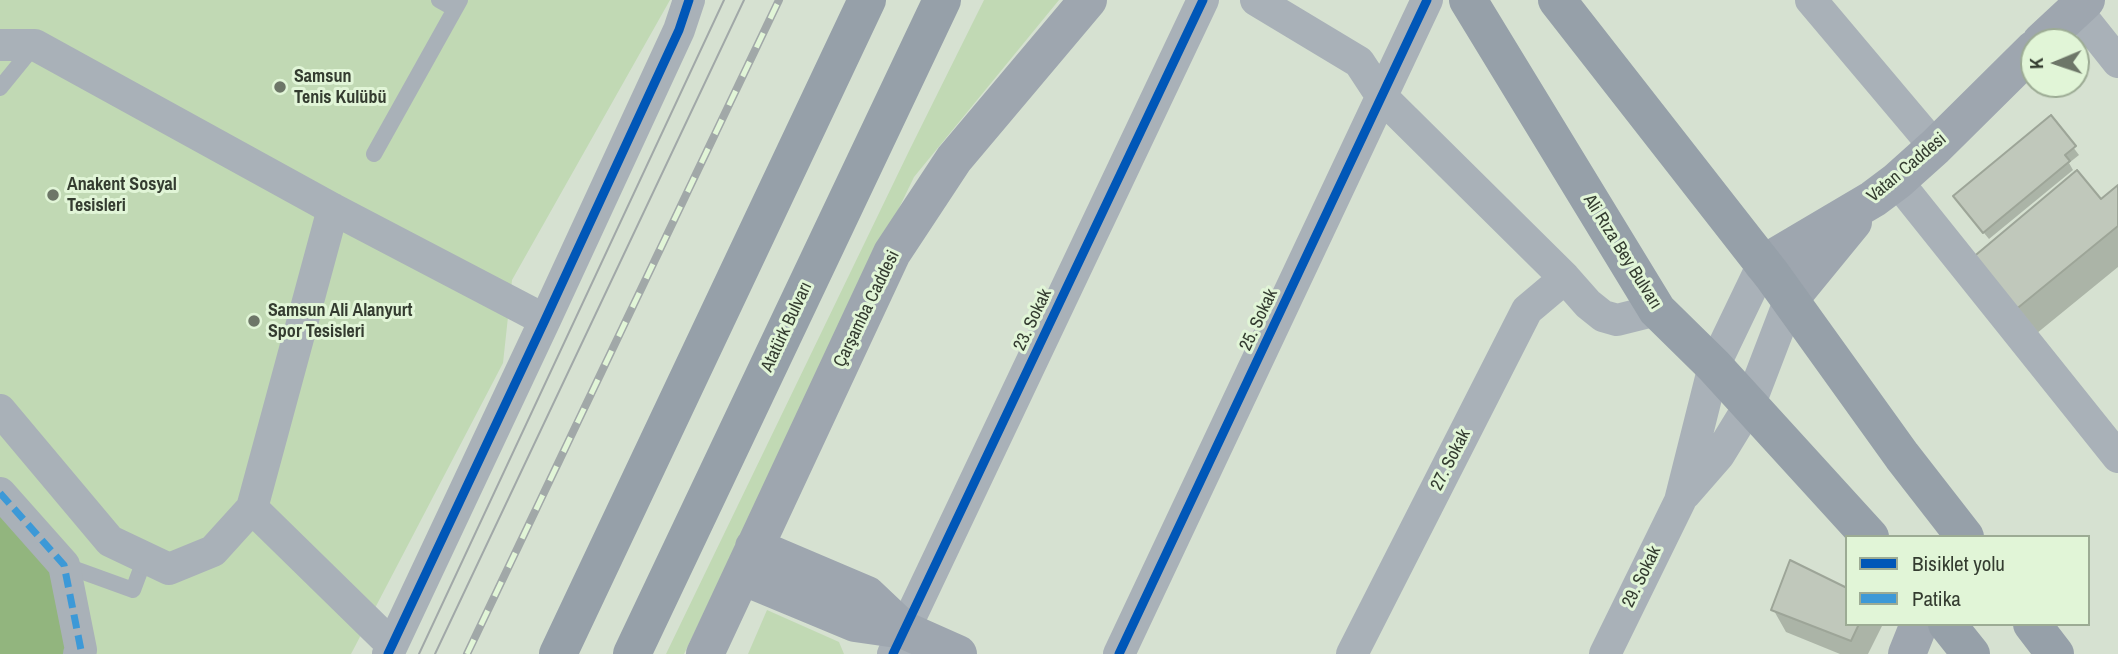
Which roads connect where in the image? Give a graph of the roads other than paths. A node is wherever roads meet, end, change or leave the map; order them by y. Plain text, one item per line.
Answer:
1 (439, 0) edge
2 (689, 0) edge
3 (867, 0) edge
4 (942, 0) edge
5 (1088, 0) edge
6 (1203, 0) edge
7 (1256, 0) edge
8 (1427, 0) edge
9 (1468, 0) edge
10 (1557, 0) edge
11 (1811, 0) edge
12 (2081, 4) edge
13 (457, 5) edge
14 (2056, 28) edge
15 (0, 45) edge
16 (35, 45) junction
17 (2118, 62) edge
18 (2020, 63) edge
19 (0, 88) edge
20 (1382, 97) junction
21 (1935, 147) junction
22 (374, 154) dead end
23 (1885, 190) junction
24 (333, 209) junction
25 (1763, 264) junction
26 (1565, 278) junction
27 (1790, 299) junction
28 (1657, 310) junction
29 (545, 320) junction
30 (1714, 366) junction
31 (1749, 406) junction
32 (0, 410) edge
33 (2118, 457) edge
34 (0, 493) edge
35 (1680, 500) junction
36 (252, 508) junction
37 (1868, 535) edge
38 (1963, 535) edge
39 (145, 558) junction
40 (748, 561) junction
41 (64, 565) junction
42 (1918, 626) edge
43 (1949, 626) edge
44 (2034, 626) edge
45 (898, 642) edge
46 (390, 650) edge
47 (79, 654) edge
48 (558, 654) edge
49 (632, 654) edge
50 (705, 654) edge
51 (958, 654) edge
52 (1119, 654) edge
53 (1352, 654) edge
54 (1605, 654) edge
55 (1907, 654) edge
56 (1971, 654) edge
57 (2056, 654) edge

1 - 13 lane
2 - 29 street
3 - 48 main road
4 - 49 main road, Atatürk Bulvarı
5 - 40 main road, Çarşamba Caddesi
6 - 45 street, 23. Sokak
7 - 20 street
8 - 20 street, 25. Sokak
9 - 28 main road, Ali Rıza Bey Bulvarı
10 - 25 main road
11 - 21 street
12 - 14 main road
12 - 17 street
13 - 22 lane
15 - 16 street
16 - 19 lane
16 - 24 street
18 - 21 main road, Vatan Caddesi
20 - 26 street
20 - 52 street, 25. Sokak
21 - 23 main road, Vatan Caddesi
23 - 25 main road, Vatan Caddesi
23 - 27 main road
23 - 33 street
24 - 29 street
24 - 36 street
25 - 27 main road
25 - 30 street
26 - 28 street
26 - 53 street, 27. Sokak
27 - 31 street
27 - 38 main road
28 - 30 main road, Ali Rıza Bey Bulvarı
29 - 46 street
30 - 31 main road, Ali Rıza Bey Bulvarı
30 - 35 street
31 - 35 street
31 - 37 main road, Ali Rıza Bey Bulvarı
32 - 39 street
34 - 41 street
35 - 54 street, 29. Sokak
36 - 39 street
36 - 46 street
39 - 41 lane
40 - 45 main road
40 - 50 main road, Çarşamba Caddesi
41 - 47 street
42 - 55 main road
43 - 56 main road
44 - 57 main road
45 - 51 main road

